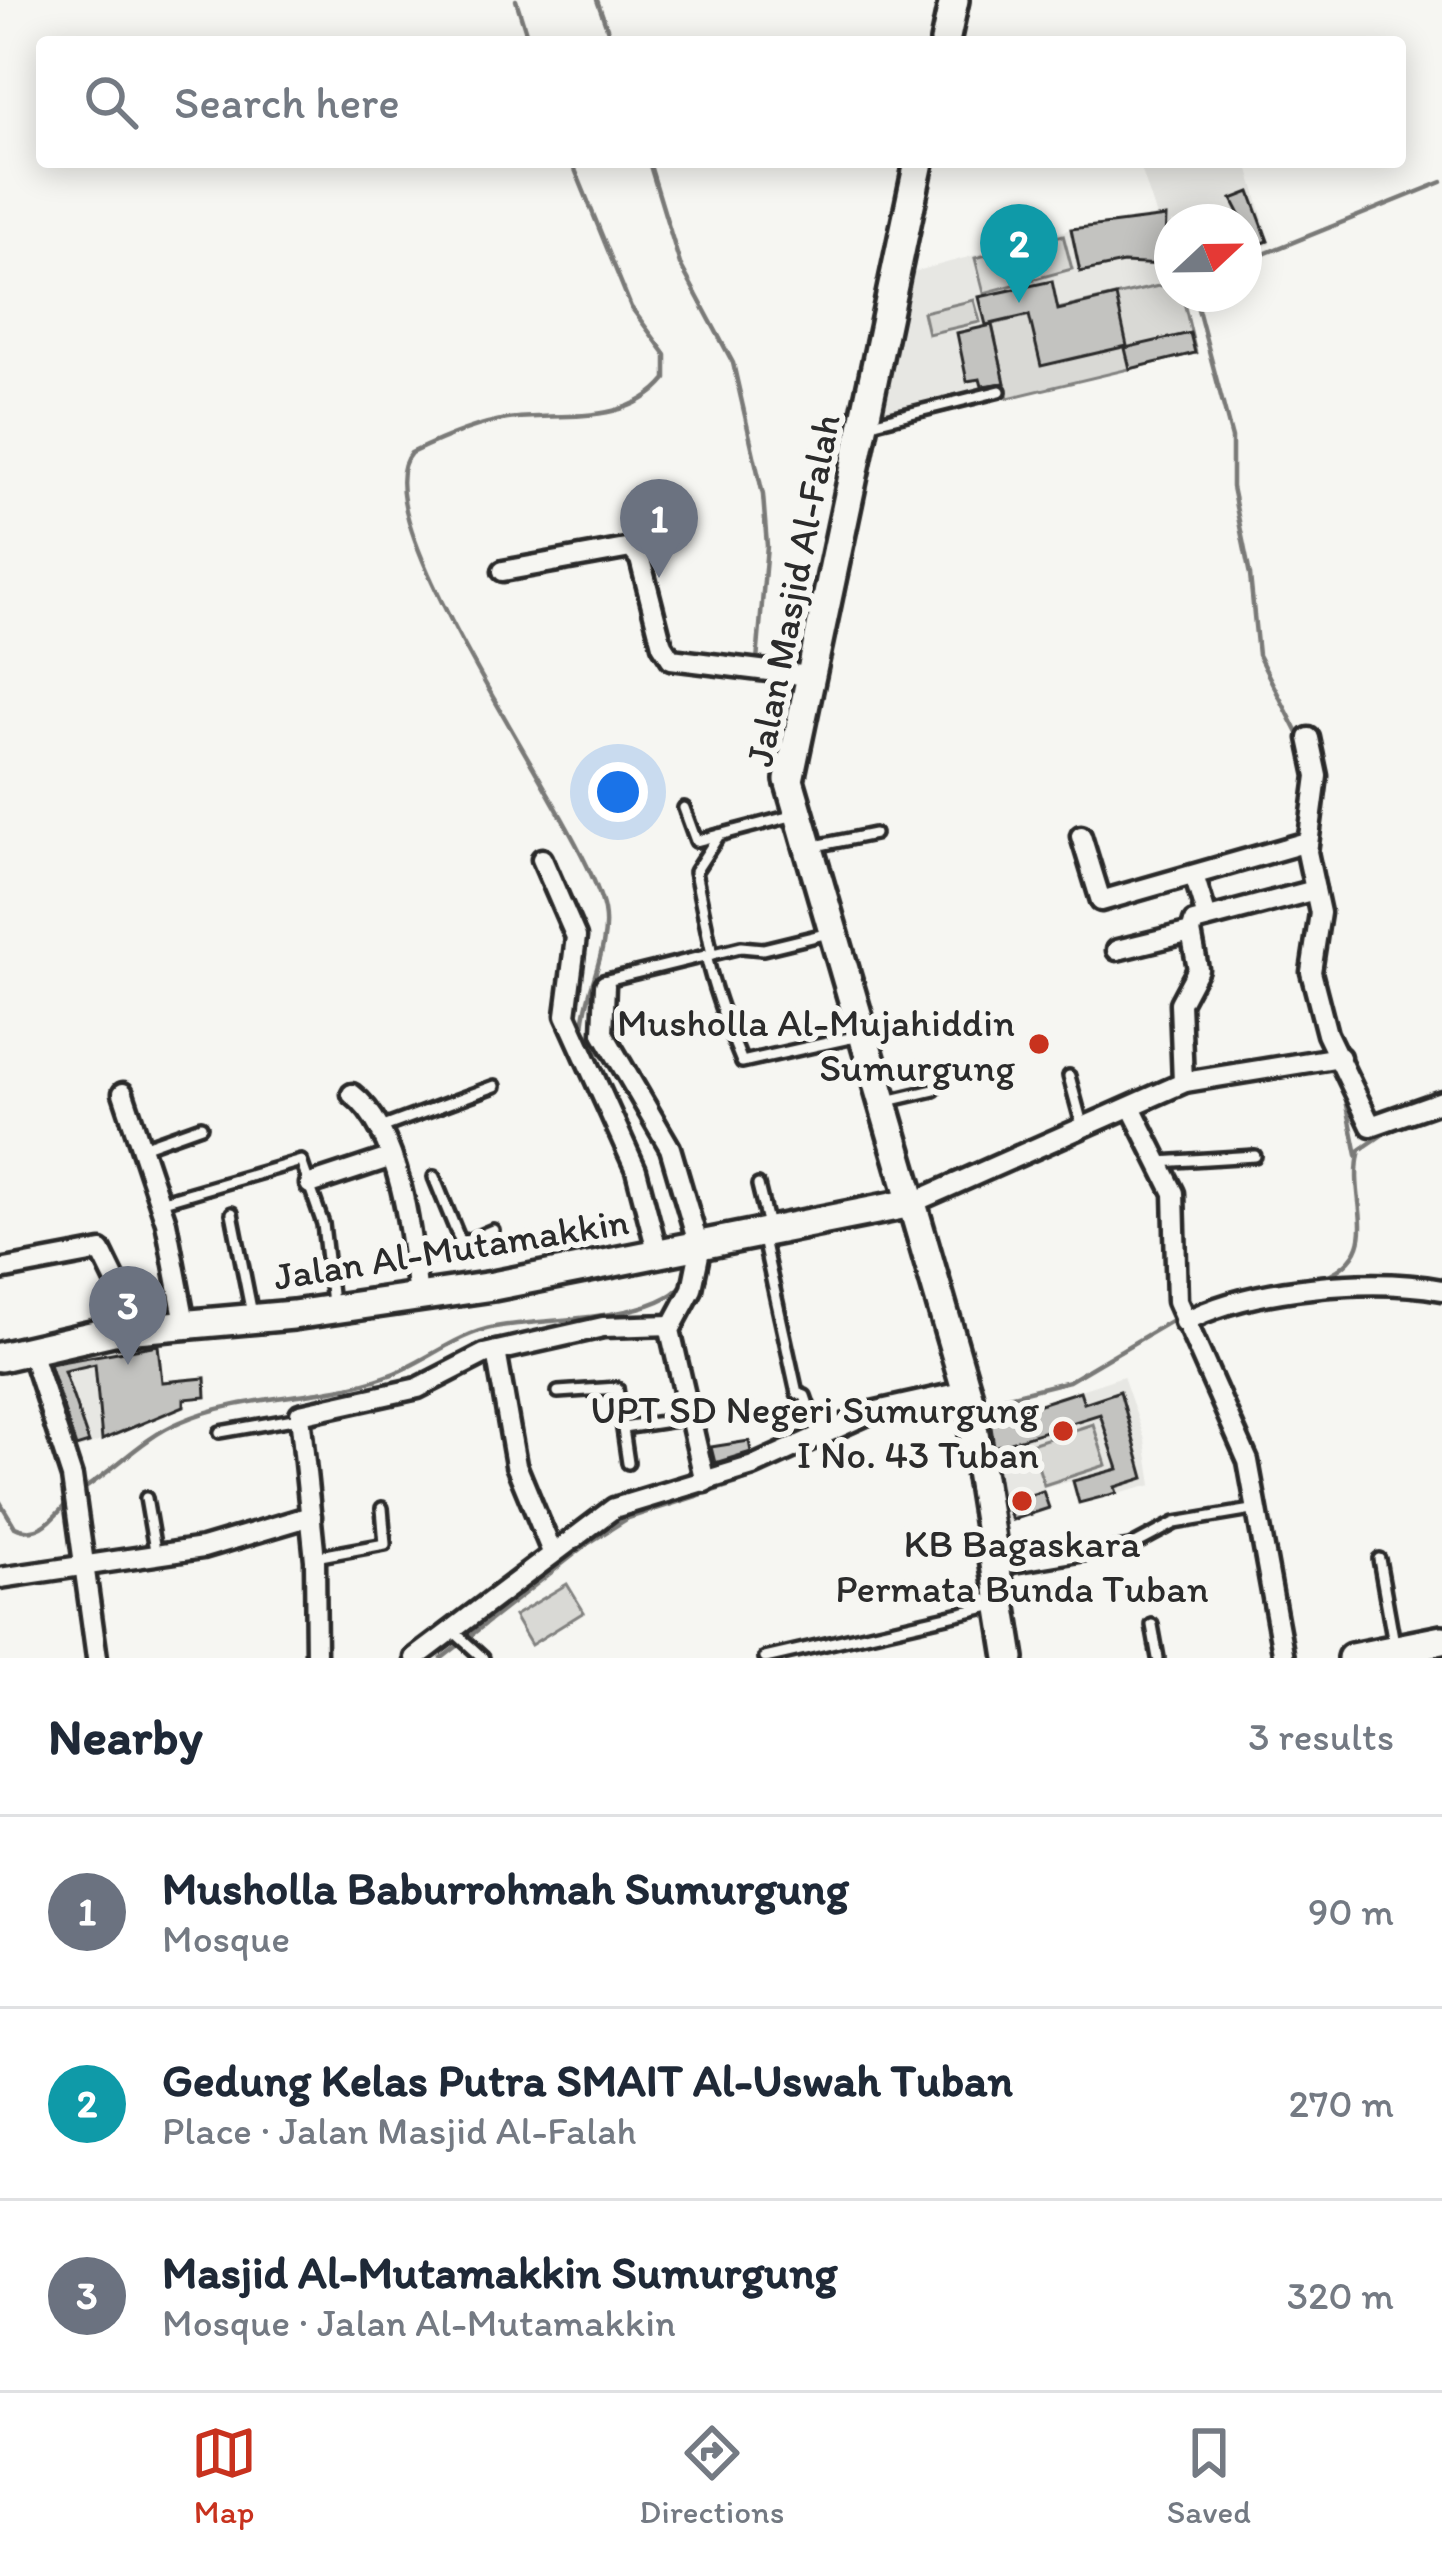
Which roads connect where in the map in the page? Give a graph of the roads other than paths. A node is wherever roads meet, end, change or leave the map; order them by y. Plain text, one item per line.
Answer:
1 (954, 0) edge
2 (946, 36) edge
3 (919, 168) edge
4 (1000, 392) dead end
5 (864, 425) junction
6 (503, 571) dead end
7 (809, 676) junction
8 (1309, 738) dead end
9 (684, 808) dead end
10 (798, 815) junction
11 (874, 834) dead end
12 (719, 835) junction
13 (1081, 836) dead end
14 (1302, 844) junction
15 (807, 848) junction
16 (542, 859) dead end
17 (1194, 875) junction
18 (1310, 891) junction
19 (1207, 918) junction
20 (832, 932) junction
21 (1191, 932) junction
22 (1117, 950) dead end
23 (709, 954) junction
24 (604, 986) joint
25 (862, 1035) junction
26 (1332, 1059) junction
27 (1069, 1076) dead end
28 (1185, 1082) junction
29 (495, 1085) dead end
30 (934, 1090) dead end
31 (123, 1093) dead end
32 (352, 1094) dead end
33 (1442, 1101) edge
34 (882, 1102) junction
35 (1131, 1108) junction
36 (201, 1126) dead end
37 (1083, 1128) junction
38 (378, 1130) junction
39 (142, 1147) junction
40 (1255, 1156) dead end
41 (388, 1158) junction
42 (1156, 1162) junction
43 (434, 1177) dead end
44 (310, 1184) junction
45 (758, 1185) dead end
46 (160, 1202) junction
47 (912, 1203) junction
48 (232, 1213) dead end
49 (493, 1230) dead end
50 (766, 1233) junction
51 (461, 1244) junction
52 (698, 1246) junction
53 (660, 1253) junction
54 (415, 1263) junction
55 (0, 1270) edge
56 (1442, 1290) edge
57 (418, 1298) junction
58 (333, 1310) junction
59 (1183, 1317) junction
60 (253, 1318) junction
61 (185, 1323) junction
62 (672, 1324) junction
63 (128, 1329) junction
64 (30, 1348) junction
65 (496, 1352) junction
66 (0, 1357) edge
67 (558, 1392) dead end
68 (969, 1400) junction
69 (298, 1418) junction
70 (690, 1418) junction
71 (623, 1428) junction
72 (220, 1432) dead end
73 (819, 1437) junction
74 (628, 1463) dead end
75 (705, 1482) junction
76 (146, 1498) dead end
77 (382, 1508) dead end
78 (1258, 1509) junction
79 (310, 1516) junction
80 (552, 1552) junction
81 (157, 1556) junction
82 (315, 1557) junction
83 (1379, 1559) dead end
84 (85, 1566) junction
85 (998, 1569) junction
86 (0, 1578) edge
87 (1002, 1603) junction
88 (1152, 1625) dead end
89 (455, 1633) junction
90 (1442, 1640) edge
91 (1396, 1649) junction
92 (97, 1658) edge
93 (316, 1658) edge
94 (415, 1658) edge
95 (483, 1658) edge
96 (765, 1658) edge
97 (1010, 1658) edge
98 (1158, 1658) edge
99 (1284, 1658) edge
100 (1352, 1658) edge

1 - 2 street
3 - 5 street, Jalan Masjid Al-Falah
4 - 5 lane
5 - 7 street, Jalan Masjid Al-Falah
6 - 7 street
7 - 10 street, Jalan Masjid Al-Falah
8 - 14 street
9 - 12 lane
10 - 12 lane
10 - 15 street, Jalan Masjid Al-Falah
11 - 15 lane
12 - 23 lane
13 - 17 street
14 - 17 street
14 - 18 street
15 - 20 street, Jalan Masjid Al-Falah
16 - 53 street
17 - 19 street
18 - 19 street
18 - 26 street
19 - 21 street
20 - 23 lane
20 - 25 street, Jalan Masjid Al-Falah
21 - 22 street
21 - 28 street
23 - 24 lane
23 - 25 lane
24 - 52 street
25 - 34 street, Jalan Masjid Al-Falah
26 - 28 street
26 - 33 street
27 - 37 lane
28 - 35 street
29 - 38 lane
30 - 34 lane
31 - 39 street
32 - 38 street
34 - 47 street, Jalan Masjid Al-Falah
35 - 37 street
35 - 42 street
36 - 39 lane
37 - 47 street
38 - 41 street
39 - 46 street
40 - 42 lane
41 - 44 street
41 - 54 street
42 - 59 street
43 - 51 lane
44 - 46 lane
44 - 58 lane
45 - 50 lane
46 - 61 street
47 - 50 street, Jalan Al-Mutamakkin
47 - 68 street, Jalan Masjid Al-Falah
48 - 60 lane
49 - 51 lane
50 - 52 street, Jalan Al-Mutamakkin
50 - 73 lane
51 - 54 lane
52 - 53 street, Jalan Al-Mutamakkin
52 - 62 street
53 - 57 street, Jalan Al-Mutamakkin
54 - 57 street
55 - 63 street
56 - 59 street
57 - 58 street, Jalan Al-Mutamakkin
58 - 60 street, Jalan Al-Mutamakkin
59 - 78 street
60 - 61 street, Jalan Al-Mutamakkin
61 - 63 street, Jalan Al-Mutamakkin
62 - 65 street
62 - 70 street
63 - 64 street, Jalan Al-Mutamakkin
64 - 66 street, Jalan Al-Mutamakkin
64 - 84 street
65 - 69 street
65 - 80 street
67 - 71 lane
68 - 73 street
68 - 85 street, Jalan Masjid Al-Falah
69 - 72 lane
69 - 79 street
70 - 71 lane
70 - 75 street
71 - 74 lane
73 - 75 street
75 - 80 street
76 - 81 lane
77 - 82 lane
78 - 85 lane
78 - 99 street
79 - 81 street
79 - 82 street
80 - 89 street
81 - 84 street
82 - 93 street
83 - 91 lane
84 - 86 street
84 - 92 street
85 - 87 street, Jalan Masjid Al-Falah
87 - 96 lane
87 - 97 street, Jalan Masjid Al-Falah
88 - 98 lane
89 - 94 street
89 - 95 lane
90 - 91 street
91 - 100 street

